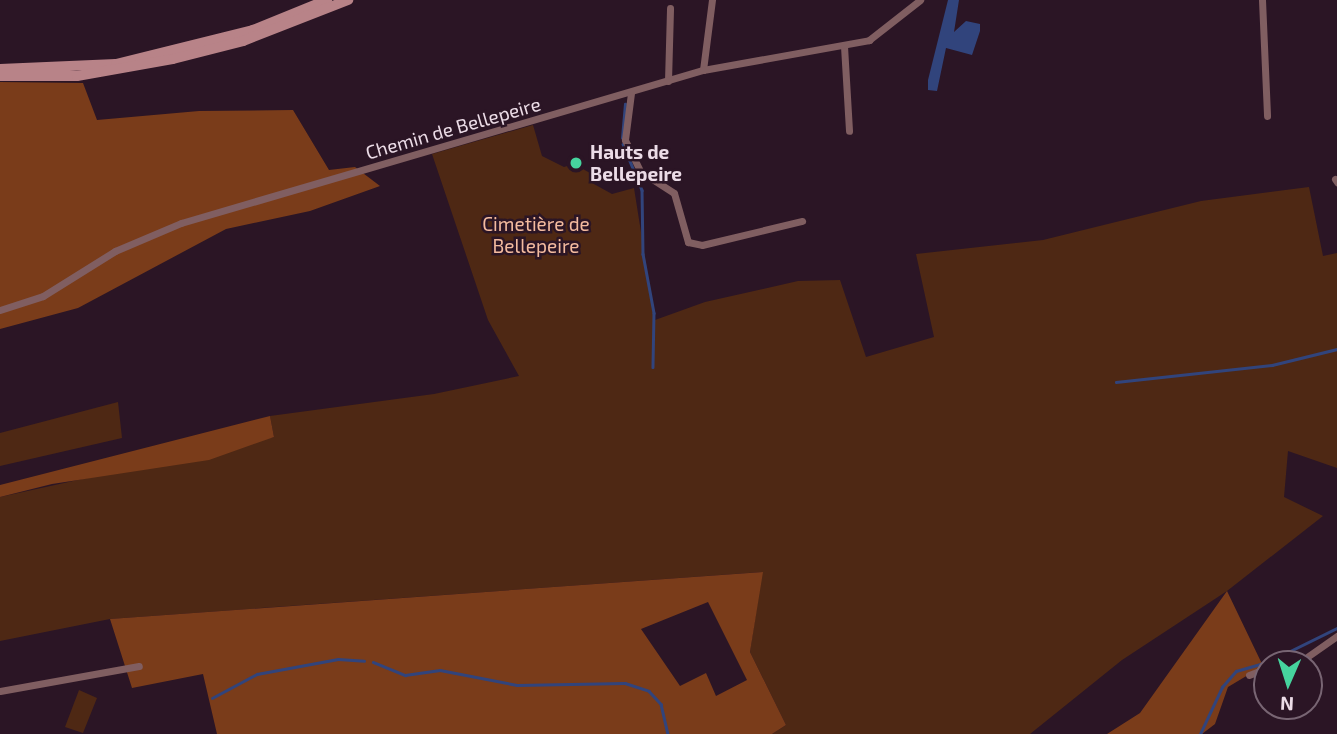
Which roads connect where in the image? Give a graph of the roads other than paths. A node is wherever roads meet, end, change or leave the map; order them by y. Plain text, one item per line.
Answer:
1 (327, 0) edge
2 (348, 0) edge
3 (712, 0) edge
4 (920, 0) edge
5 (1262, 0) edge
6 (670, 8) dead end
7 (844, 46) junction
8 (0, 69) edge
9 (703, 70) junction
10 (0, 76) edge
11 (668, 81) junction
12 (631, 93) junction
13 (1267, 117) dead end
14 (849, 131) dead end
15 (802, 221) dead end
16 (0, 310) edge
17 (1337, 636) edge
18 (1317, 650) edge
19 (139, 667) dead end
20 (1253, 673) edge
21 (1249, 675) dead end
22 (0, 691) edge

1 - 8 main road
2 - 10 main road
3 - 9 street
4 - 7 street, Chemin de Bellepeire
5 - 13 street
6 - 11 street
7 - 9 street, Chemin de Bellepeire
7 - 14 street
9 - 11 street, Chemin de Bellepeire
11 - 12 street, Chemin de Bellepeire
12 - 15 street
12 - 16 street, Chemin de Bellepeire
17 - 18 street
19 - 22 street
20 - 21 street

